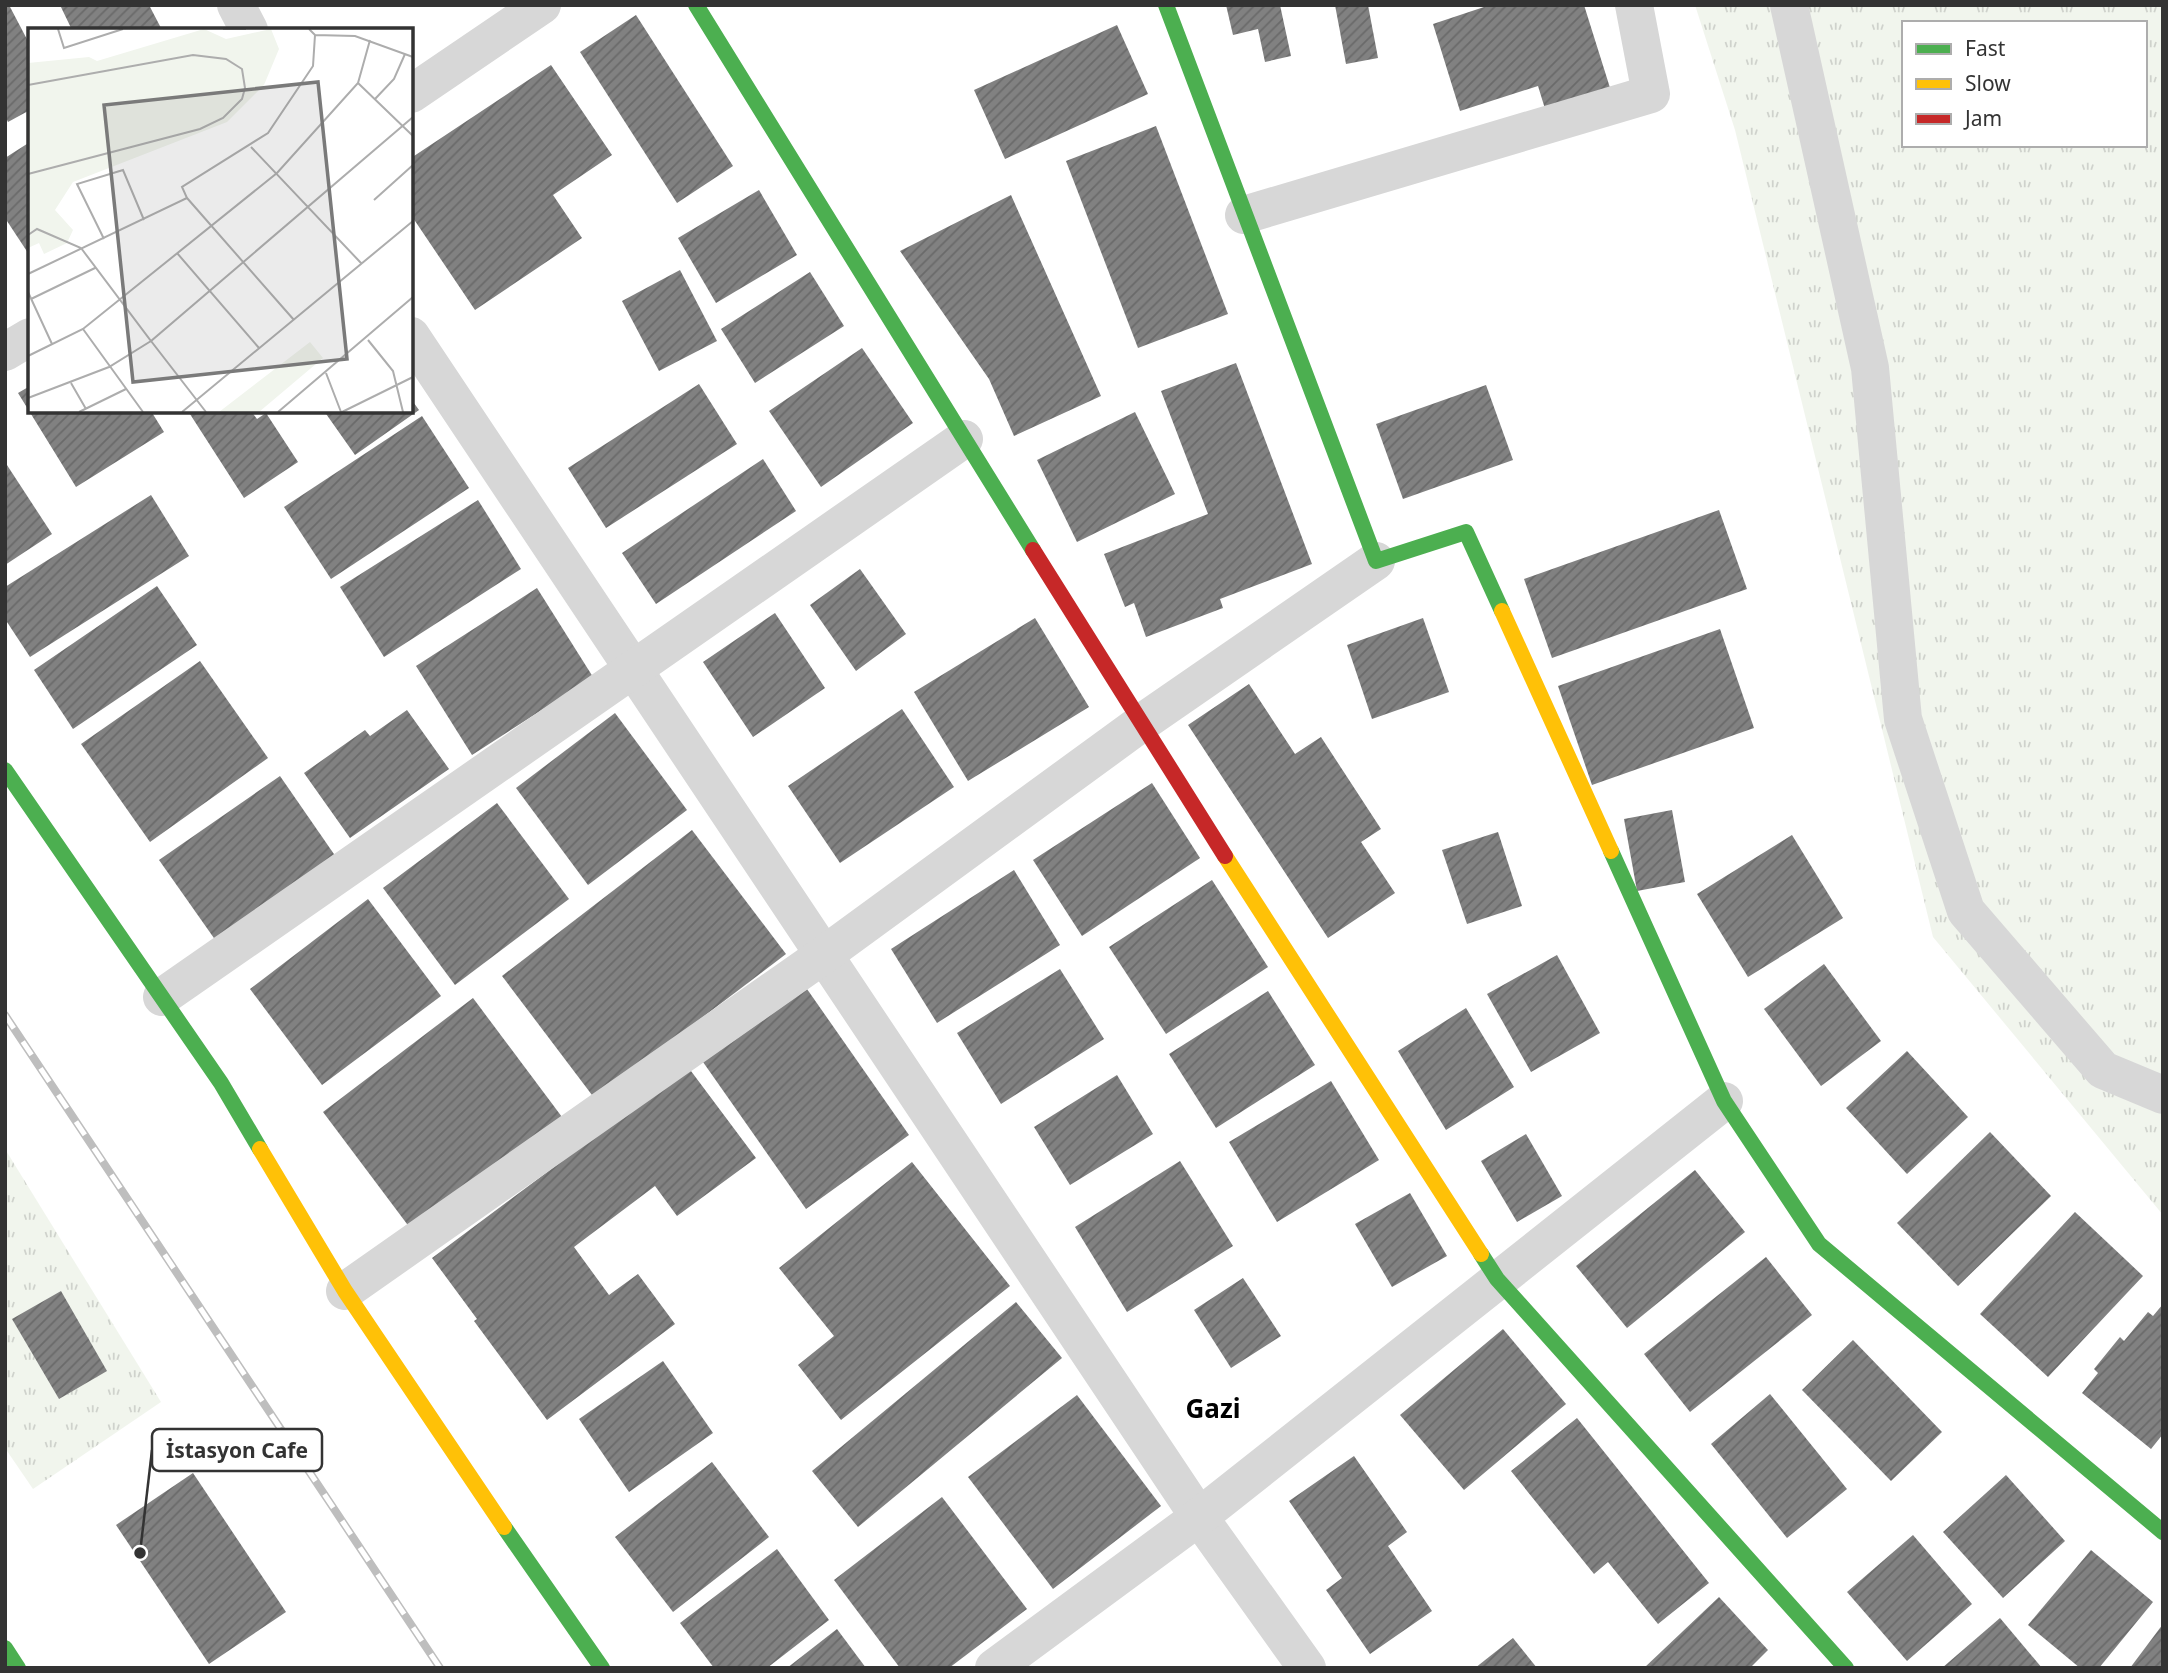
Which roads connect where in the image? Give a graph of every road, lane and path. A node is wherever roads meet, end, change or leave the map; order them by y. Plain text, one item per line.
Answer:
1 (236, 5) edge
2 (542, 5) edge
3 (695, 5) edge
4 (1166, 5) edge
5 (1633, 5) edge
6 (1789, 5) edge
7 (248, 28) edge
8 (413, 93) edge
9 (1244, 215) junction
10 (28, 338) edge
11 (413, 339) edge
12 (5, 352) edge
13 (964, 439) junction
14 (1376, 561) junction
15 (634, 668) junction
16 (1140, 724) junction
17 (5, 770) edge
18 (825, 954) junction
19 (162, 997) junction
20 (2163, 1095) edge
21 (1724, 1101) junction
22 (1497, 1279) junction
23 (345, 1291) junction
24 (1199, 1517) junction
25 (2163, 1532) edge
26 (5, 1648) edge
27 (18, 1668) edge
28 (602, 1668) edge
29 (994, 1668) edge
30 (1307, 1668) edge
31 (1846, 1668) edge

1 - 7 street
2 - 8 street
3 - 13 street
4 - 9 street
5 - 9 street
6 - 20 street
9 - 14 street
10 - 12 street
11 - 15 street
13 - 15 street
13 - 16 street
14 - 16 street
14 - 21 street
15 - 18 street
15 - 19 street
16 - 18 street
16 - 22 street
17 - 19 street
18 - 23 street
18 - 24 street
19 - 23 street
21 - 22 street
21 - 25 street
22 - 24 street
22 - 31 street
23 - 28 street
24 - 29 street
24 - 30 street
26 - 27 street

